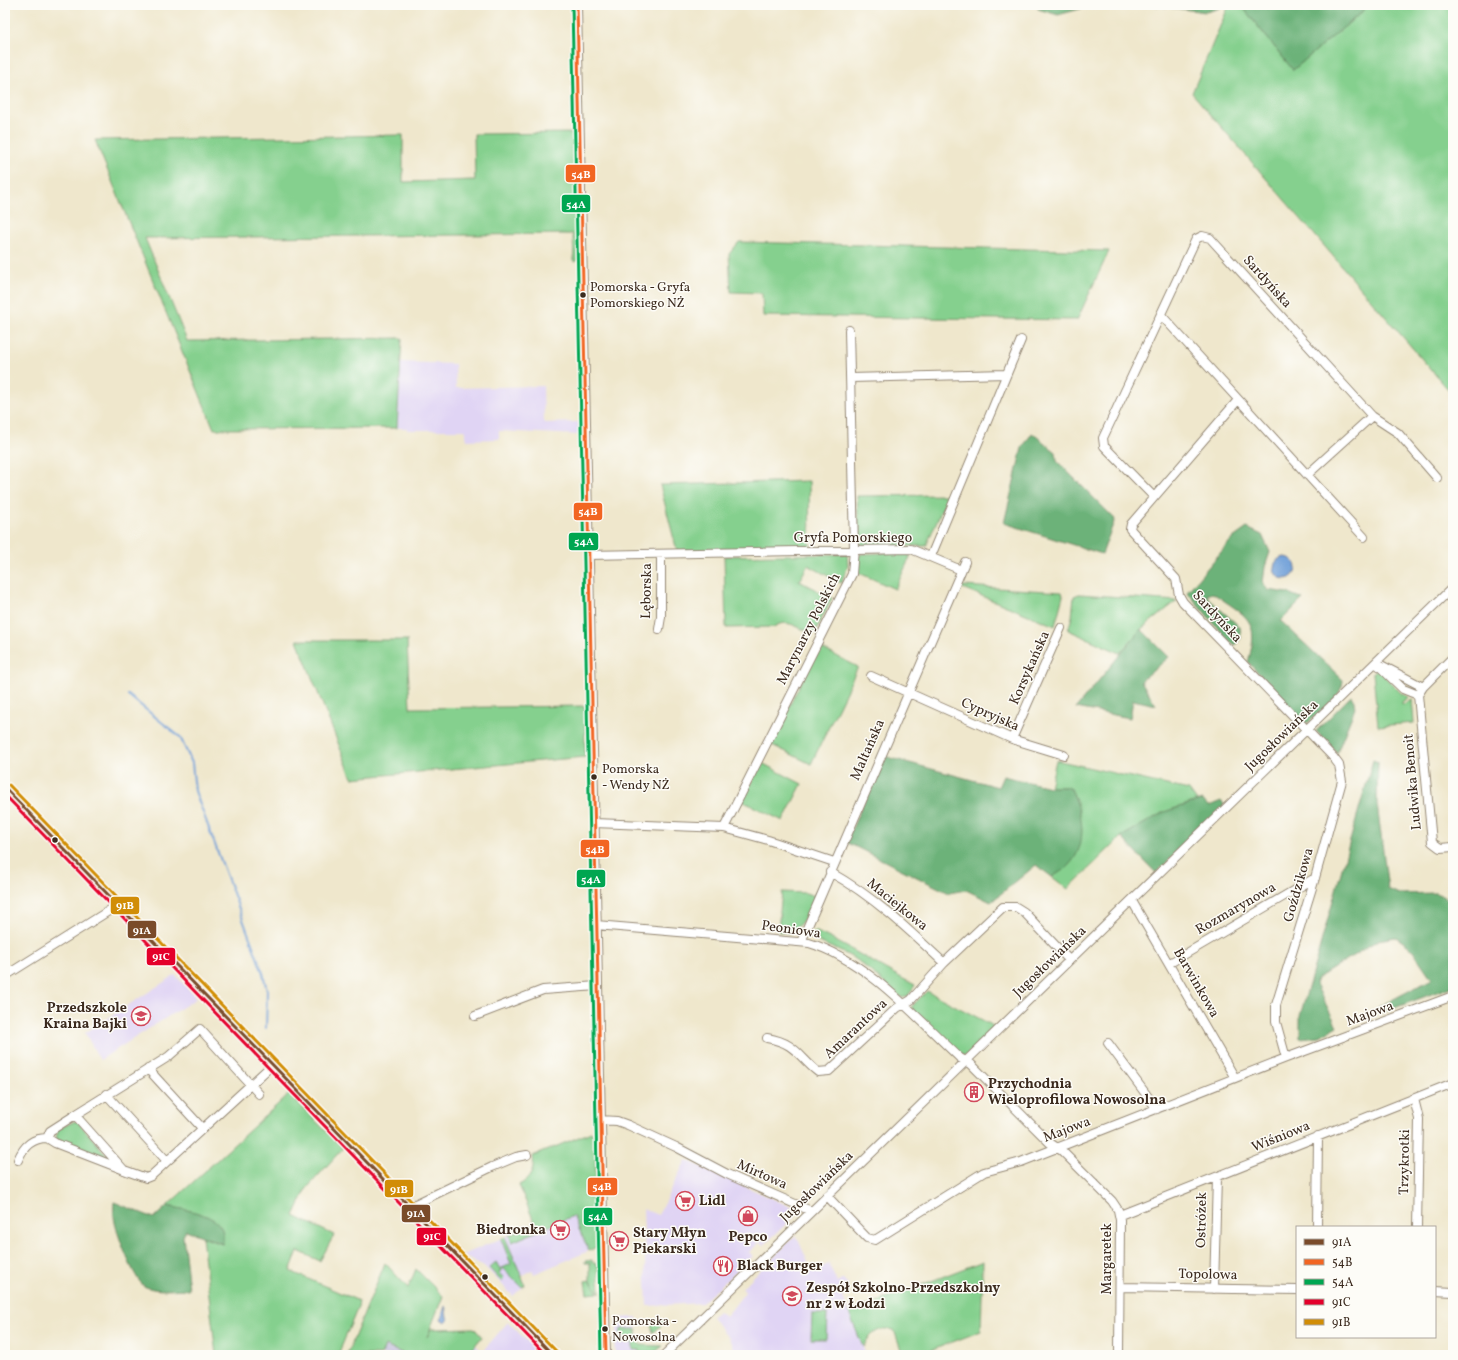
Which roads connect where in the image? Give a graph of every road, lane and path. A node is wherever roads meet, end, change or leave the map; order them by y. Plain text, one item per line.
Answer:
1 (577, 5) edge
2 (1162, 316) junction
3 (849, 330) dead end
4 (1021, 340) dead end
5 (1006, 374) junction
6 (851, 378) junction
7 (1238, 400) junction
8 (1372, 416) junction
9 (1307, 475) junction
10 (1437, 478) dead end
11 (1154, 497) junction
12 (1364, 537) dead end
13 (854, 550) junction
14 (661, 554) junction
15 (588, 555) junction
16 (931, 556) junction
17 (965, 562) dead end
18 (961, 570) junction
19 (1453, 587) edge
20 (1061, 628) dead end
21 (659, 629) dead end
22 (1453, 657) edge
23 (1376, 663) junction
24 (871, 676) dead end
25 (1423, 687) junction
26 (908, 692) junction
27 (1418, 695) junction
28 (1307, 730) junction
29 (1012, 739) junction
30 (1064, 755) dead end
31 (5, 788) edge
32 (594, 823) junction
33 (724, 828) junction
34 (1453, 847) edge
35 (834, 862) junction
36 (830, 872) junction
37 (1315, 878) junction
38 (1132, 901) junction
39 (118, 905) junction
40 (596, 925) junction
41 (801, 942) junction
42 (1069, 960) junction
43 (944, 963) junction
44 (1170, 963) junction
45 (5, 976) edge
46 (597, 986) junction
47 (1453, 996) edge
48 (903, 1004) junction
49 (475, 1016) dead end
50 (767, 1038) dead end
51 (1108, 1042) dead end
52 (1286, 1058) junction
53 (966, 1061) junction
54 (272, 1065) junction
55 (148, 1069) junction
56 (1235, 1078) junction
57 (1453, 1083) edge
58 (250, 1084) junction
59 (106, 1094) junction
60 (259, 1094) dead end
61 (1414, 1099) junction
62 (1157, 1109) junction
63 (75, 1114) junction
64 (600, 1120) junction
65 (202, 1128) junction
66 (1318, 1136) junction
67 (47, 1138) junction
68 (1057, 1148) junction
69 (527, 1155) dead end
70 (18, 1160) dead end
71 (167, 1161) junction
72 (124, 1170) junction
73 (1217, 1177) junction
74 (827, 1196) junction
75 (409, 1207) junction
76 (811, 1211) junction
77 (1120, 1216) junction
78 (1317, 1226) edge
79 (1417, 1226) edge
80 (1120, 1287) junction
81 (1214, 1288) junction
82 (1296, 1290) edge
83 (1436, 1291) edge
84 (1453, 1292) edge
85 (552, 1355) edge
86 (606, 1355) edge
87 (664, 1355) edge
88 (1119, 1355) edge

1 - 15 street
2 - 7 street
2 - 8 street, Sardyńska
2 - 11 street, Sardyńska
3 - 6 street, Marynarzy Polskich
4 - 5 street, Gryfa Pomorskiego
5 - 6 street
5 - 16 street, Gryfa Pomorskiego
6 - 13 street, Marynarzy Polskich
7 - 9 street
7 - 11 street, Sardyńska
8 - 9 street
8 - 10 street, Sardyńska
9 - 12 street
11 - 28 street, Sardyńska
13 - 14 street, Gryfa Pomorskiego
13 - 16 street, Gryfa Pomorskiego
13 - 33 street, Marynarzy Polskich
14 - 15 street, Gryfa Pomorskiego
14 - 21 street, Lęborska
15 - 32 street
16 - 18 street
17 - 18 street, Maltańska
18 - 26 street, Maltańska
19 - 23 street, Jugosłowiańska
20 - 29 street, Korsykańska
22 - 25 street
23 - 25 street
23 - 27 street
23 - 28 street, Jugosłowiańska
24 - 26 street, Cypryjska
25 - 27 street
26 - 29 street, Cypryjska
26 - 35 street, Maltańska
27 - 34 street, Ludwika Benoit
28 - 37 street, Goździkowa
28 - 38 street, Jugosłowiańska
29 - 30 street, Cypryjska
31 - 39 street
32 - 33 street
32 - 40 street
33 - 35 street
35 - 36 street, Maltańska
36 - 41 street, Maltańska
36 - 43 street, Maciejkowa
37 - 44 street, Rozmarynowa
37 - 52 street, Goździkowa
38 - 42 street, Jugosłowiańska
38 - 44 street, Barwinkowa
39 - 45 street
39 - 54 street
40 - 41 street, Peoniowa
40 - 46 street
41 - 48 street, Peoniowa
42 - 43 street
42 - 53 street, Jugosłowiańska
43 - 48 street
44 - 56 street, Barwinkowa
46 - 49 street
46 - 64 street
47 - 52 street, Majowa
48 - 50 street, Amarantowa
48 - 53 street, Peoniowa
51 - 62 street
52 - 56 street, Majowa
53 - 68 street, Margaretek
53 - 74 street, Jugosłowiańska
54 - 58 street
54 - 75 street
55 - 58 street
55 - 59 street
55 - 65 street
56 - 62 street, Majowa
57 - 61 street, Wiśniowa
58 - 60 street
58 - 65 street
59 - 63 street
59 - 71 street
61 - 66 street, Wiśniowa
61 - 79 street, Trzykrotki
62 - 68 street, Majowa
63 - 67 street
63 - 72 street
64 - 76 street, Mirtowa
64 - 86 street
65 - 71 street
66 - 73 street, Wiśniowa
66 - 78 street
67 - 70 street
67 - 72 street
68 - 74 street, Majowa
68 - 77 street, Margaretek
69 - 75 street
71 - 72 street
73 - 77 street, Wiśniowa
73 - 81 street, Ostróżek
74 - 76 street, Jugosłowiańska
75 - 85 street
76 - 87 street, Jugosłowiańska
77 - 80 street, Margaretek
80 - 81 street, Topolowa
80 - 88 street, Margaretek
81 - 82 street, Topolowa
83 - 84 street

